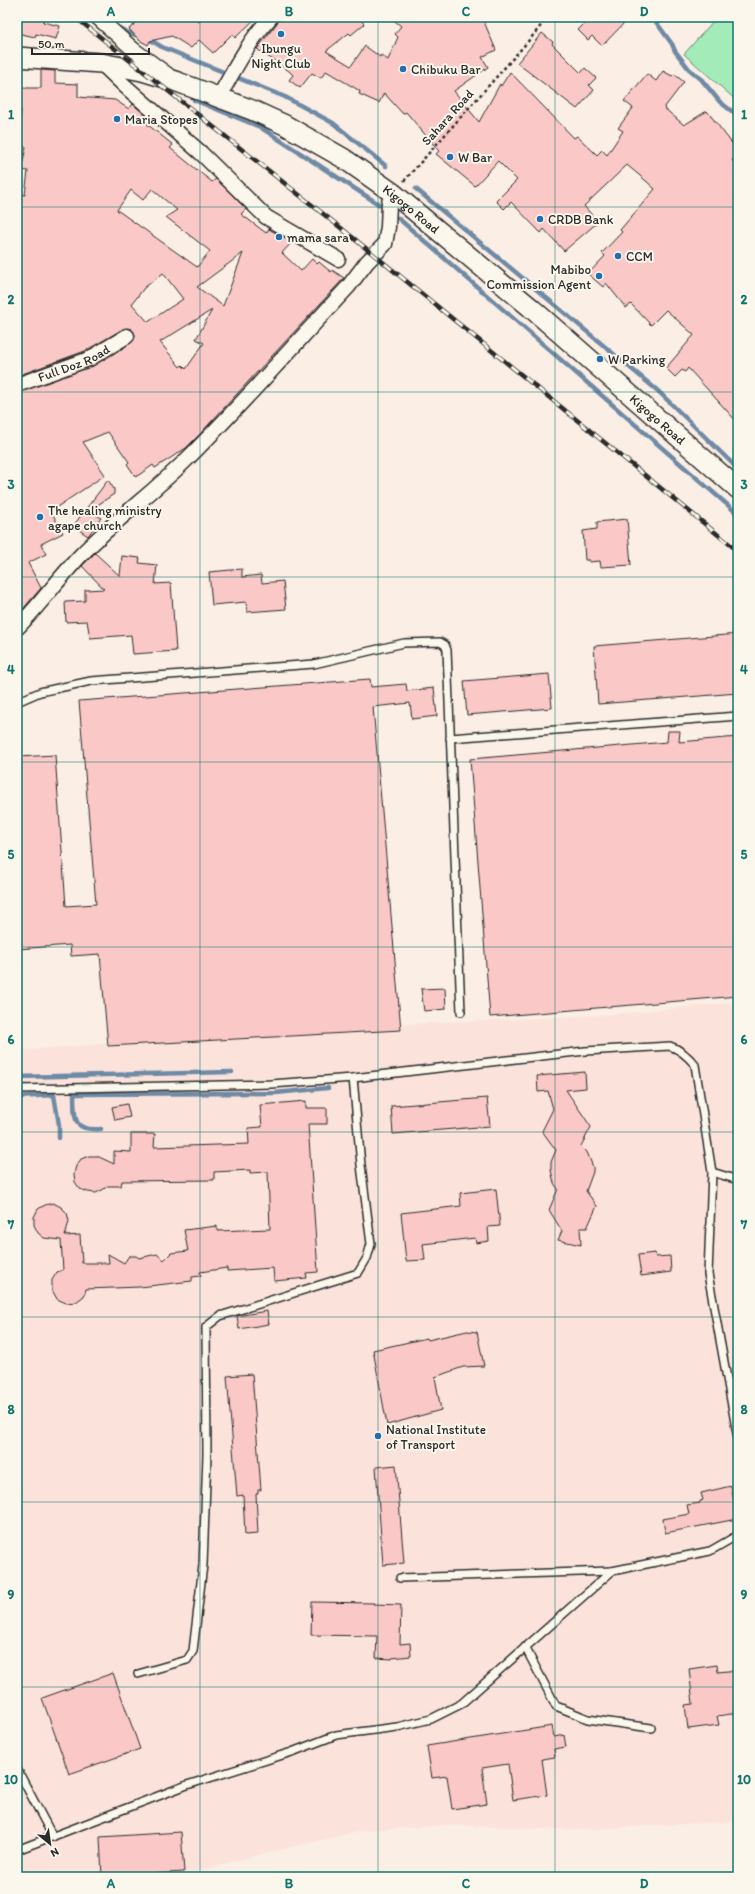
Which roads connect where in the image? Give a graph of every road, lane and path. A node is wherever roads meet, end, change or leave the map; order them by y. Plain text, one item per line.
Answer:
1 (97, 17) edge
2 (272, 17) edge
3 (545, 17) edge
4 (17, 57) edge
5 (100, 63) junction
6 (175, 81) junction
7 (219, 97) junction
8 (393, 194) junction
9 (338, 258) dead end
10 (127, 336) dead end
11 (17, 385) edge
12 (738, 489) edge
13 (17, 628) edge
14 (17, 702) edge
15 (738, 716) edge
16 (450, 738) junction
17 (461, 1012) dead end
18 (353, 1078) junction
19 (17, 1089) edge
20 (712, 1172) junction
21 (738, 1180) edge
22 (738, 1438) edge
23 (738, 1535) edge
24 (612, 1571) junction
25 (400, 1578) dead end
26 (525, 1647) junction
27 (138, 1674) dead end
28 (651, 1728) dead end
29 (17, 1769) edge
30 (53, 1837) junction
31 (17, 1850) edge

1 - 6 street
2 - 7 street
3 - 8 path, Sahara Road
4 - 5 main road, Kigogo Road
5 - 6 main road, Kigogo Road
5 - 9 street
6 - 7 main road, Kigogo Road
7 - 8 main road, Kigogo Road
8 - 12 main road, Kigogo Road
8 - 13 street
10 - 11 street, Full Doz Road
14 - 16 lane
15 - 16 lane
16 - 17 lane
18 - 19 lane
18 - 20 lane
18 - 27 lane
20 - 21 lane
20 - 22 lane
23 - 24 lane
24 - 25 lane
24 - 26 lane
26 - 28 lane
26 - 30 lane
29 - 30 lane
30 - 31 lane

